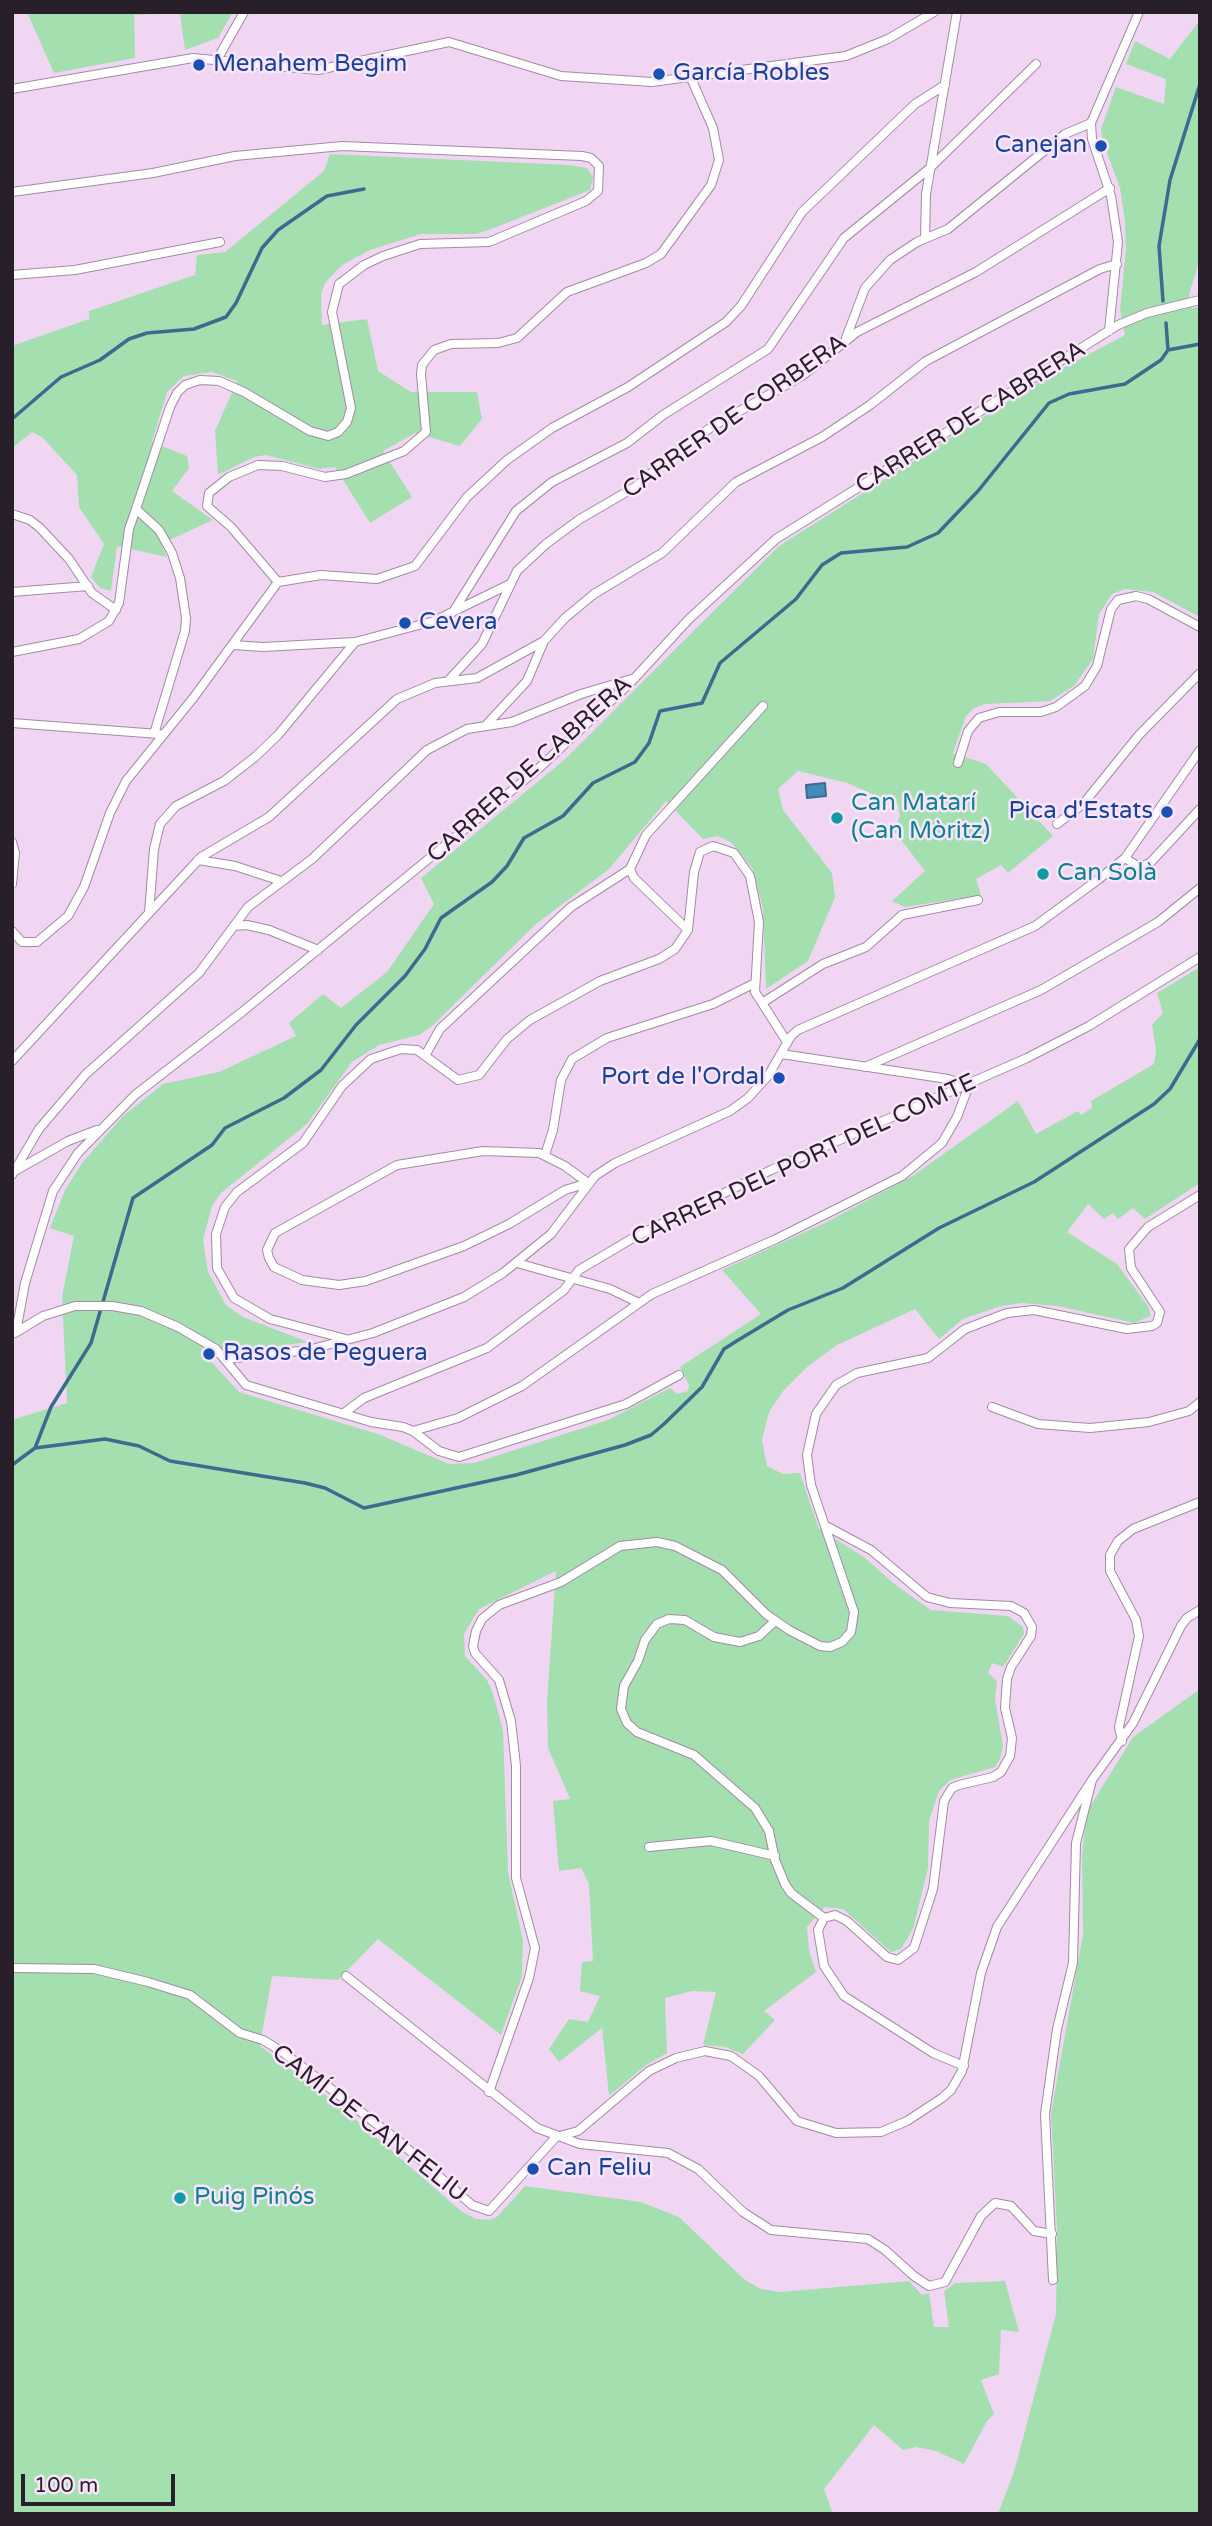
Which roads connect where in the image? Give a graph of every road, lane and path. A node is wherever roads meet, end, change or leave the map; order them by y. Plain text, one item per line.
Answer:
1 (244, 12) edge
2 (934, 12) edge
3 (957, 12) edge
4 (1139, 12) edge
5 (218, 58) junction
6 (1036, 64) dead end
7 (690, 76) junction
8 (945, 85) junction
9 (12, 89) edge
10 (1091, 123) junction
11 (930, 168) junction
12 (1110, 188) junction
13 (12, 192) edge
14 (925, 238) junction
15 (220, 242) dead end
16 (1117, 264) junction
17 (12, 272) edge
18 (1200, 300) edge
19 (1109, 331) junction
20 (846, 341) junction
21 (136, 509) junction
22 (12, 514) edge
23 (278, 582) junction
24 (510, 584) junction
25 (88, 586) junction
26 (12, 592) edge
27 (116, 610) junction
28 (453, 612) junction
29 (1200, 627) edge
30 (544, 641) junction
31 (355, 642) junction
32 (233, 645) junction
33 (12, 652) edge
34 (1200, 673) edge
35 (635, 678) junction
36 (449, 680) junction
37 (763, 706) dead end
38 (12, 723) edge
39 (487, 724) junction
40 (159, 734) junction
41 (1200, 750) edge
42 (958, 764) dead end
43 (1200, 809) edge
44 (1057, 824) dead end
45 (12, 842) edge
46 (1125, 858) junction
47 (198, 860) junction
48 (630, 869) junction
49 (281, 881) junction
50 (12, 884) edge
51 (1200, 888) edge
52 (978, 900) dead end
53 (149, 913) junction
54 (234, 926) junction
55 (688, 930) junction
56 (12, 932) edge
57 (318, 950) junction
58 (1200, 957) edge
59 (755, 983) junction
60 (762, 1003) junction
61 (787, 1042) junction
62 (426, 1054) junction
63 (782, 1054) junction
64 (12, 1061) edge
65 (864, 1067) junction
66 (969, 1085) junction
67 (100, 1129) junction
68 (545, 1156) junction
69 (13, 1173) edge
70 (588, 1183) junction
71 (1200, 1195) edge
72 (517, 1263) junction
73 (571, 1280) junction
74 (639, 1303) junction
75 (14, 1334) edge
76 (349, 1339) junction
77 (227, 1359) junction
78 (679, 1375) dead end
79 (1200, 1402) edge
80 (992, 1407) dead end
81 (344, 1413) junction
82 (413, 1431) junction
83 (1200, 1502) edge
84 (826, 1526) junction
85 (1200, 1610) edge
86 (774, 1622) junction
87 (1122, 1741) junction
88 (1092, 1780) junction
89 (649, 1847) dead end
90 (775, 1856) junction
91 (824, 1918) junction
92 (12, 1968) edge
93 (346, 1976) dead end
94 (964, 2066) junction
95 (489, 2092) junction
96 (556, 2137) junction
97 (1052, 2234) junction
98 (1053, 2280) dead end

1 - 5 street
2 - 7 street
3 - 8 street
4 - 10 street
5 - 7 street
5 - 9 street
6 - 11 street
7 - 23 street
8 - 11 street
8 - 23 street
10 - 12 street
10 - 14 street
11 - 14 street
11 - 28 street
12 - 16 street
12 - 20 street, CARRER DE CORBERA
13 - 21 street
14 - 20 street
15 - 17 street
16 - 19 street
16 - 30 street
18 - 19 street, CARRER DE CABRERA
19 - 35 street, CARRER DE CABRERA
20 - 24 street, CARRER DE CORBERA
21 - 27 street
21 - 40 street
22 - 25 street
23 - 32 street
24 - 28 street
24 - 36 street, CARRER DE CORBERA
25 - 26 street
25 - 27 street
27 - 33 street
28 - 31 street
29 - 42 street
30 - 36 street
30 - 39 street
31 - 32 street
31 - 53 street
32 - 40 street
34 - 44 street
35 - 39 street
35 - 57 street, CARRER DE CABRERA
36 - 47 street
37 - 48 street
38 - 40 street
39 - 49 street
40 - 56 street
41 - 46 street
43 - 46 street
45 - 50 street
46 - 61 street
47 - 49 street
47 - 53 street
48 - 55 street
48 - 62 street
49 - 54 street
51 - 65 street
52 - 60 street
53 - 64 street
54 - 57 street
54 - 69 street
55 - 59 street
55 - 62 street
57 - 67 street, CARRER DE CABRERA
58 - 66 street, CARRER DEL PORT DEL COMTE
59 - 60 street
59 - 68 street
60 - 61 street
61 - 63 street
62 - 76 street
63 - 65 street
63 - 70 street
65 - 66 street
66 - 73 street, CARRER DEL PORT DEL COMTE
66 - 74 street
67 - 69 street
67 - 75 street, CARRER DE CABRERA
68 - 70 street
68 - 70 street
70 - 72 street
71 - 84 street
72 - 73 street
72 - 76 street
73 - 74 street
73 - 81 street, CARRER DEL PORT DEL COMTE
74 - 82 street
75 - 77 street
76 - 77 street
77 - 81 street
78 - 82 street
79 - 80 street
81 - 82 street
83 - 87 street
84 - 86 street
84 - 91 street
85 - 87 street, CAMÍ DE CAN FELIU
86 - 90 street
86 - 95 street
87 - 88 street, CAMÍ DE CAN FELIU
88 - 94 street, CAMÍ DE CAN FELIU
88 - 97 street
89 - 90 street
90 - 91 street
91 - 94 street
92 - 96 street, CAMÍ DE CAN FELIU
93 - 95 street
94 - 96 street, CAMÍ DE CAN FELIU
95 - 96 street
96 - 97 street
97 - 98 street

